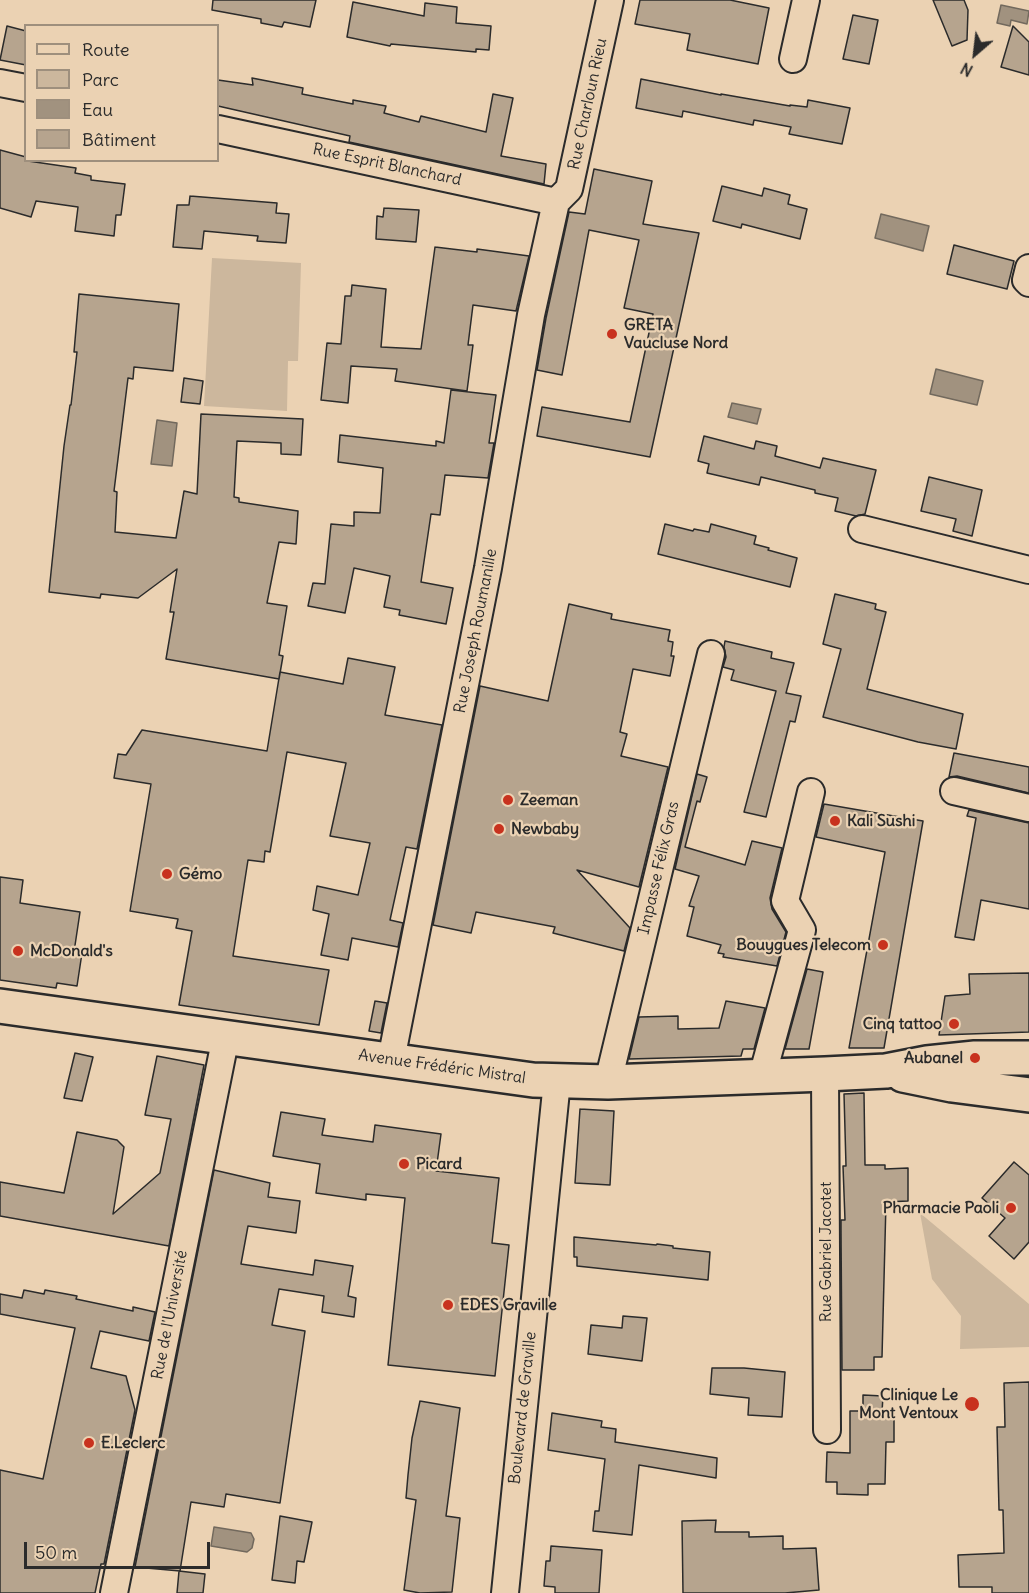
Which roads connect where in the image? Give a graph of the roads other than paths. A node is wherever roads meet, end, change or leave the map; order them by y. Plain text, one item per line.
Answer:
1 (610, 0) edge
2 (806, 0) edge
3 (793, 59) dead end
4 (0, 83) edge
5 (24, 88) edge
6 (219, 129) edge
7 (556, 202) junction
8 (1029, 268) edge
9 (1029, 283) edge
10 (862, 529) dead end
11 (1029, 570) edge
12 (711, 654) dead end
13 (954, 791) dead end
14 (811, 792) dead end
15 (1029, 808) edge
16 (0, 1006) edge
17 (226, 1036) junction
18 (1029, 1058) edge
19 (391, 1060) junction
20 (886, 1071) junction
21 (825, 1074) junction
22 (762, 1077) junction
23 (557, 1081) junction
24 (608, 1082) junction
25 (1029, 1095) edge
26 (827, 1430) dead end
27 (114, 1593) edge
28 (505, 1593) edge

1 - 7 street, Rue Charloun Rieu
2 - 3 street
4 - 5 street
6 - 7 street, Rue Esprit Blanchard
7 - 19 street, Rue Joseph Roumanille
8 - 9 street
10 - 11 street
12 - 24 street, Impasse Félix Gras
13 - 15 street
14 - 22 street
16 - 17 main road, Avenue Frédéric Mistral
17 - 19 main road, Avenue Frédéric Mistral
17 - 27 street, Rue de l'Université
18 - 20 main road, Avenue Frédéric Mistral
19 - 23 main road, Avenue Frédéric Mistral
20 - 21 main road, Avenue Frédéric Mistral
20 - 25 main road, Avenue Frédéric Mistral
21 - 22 main road, Avenue Frédéric Mistral
21 - 26 street, Rue Gabriel Jacotet
22 - 24 main road, Avenue Frédéric Mistral
23 - 24 main road, Avenue Frédéric Mistral
23 - 28 street, Boulevard de Graville

